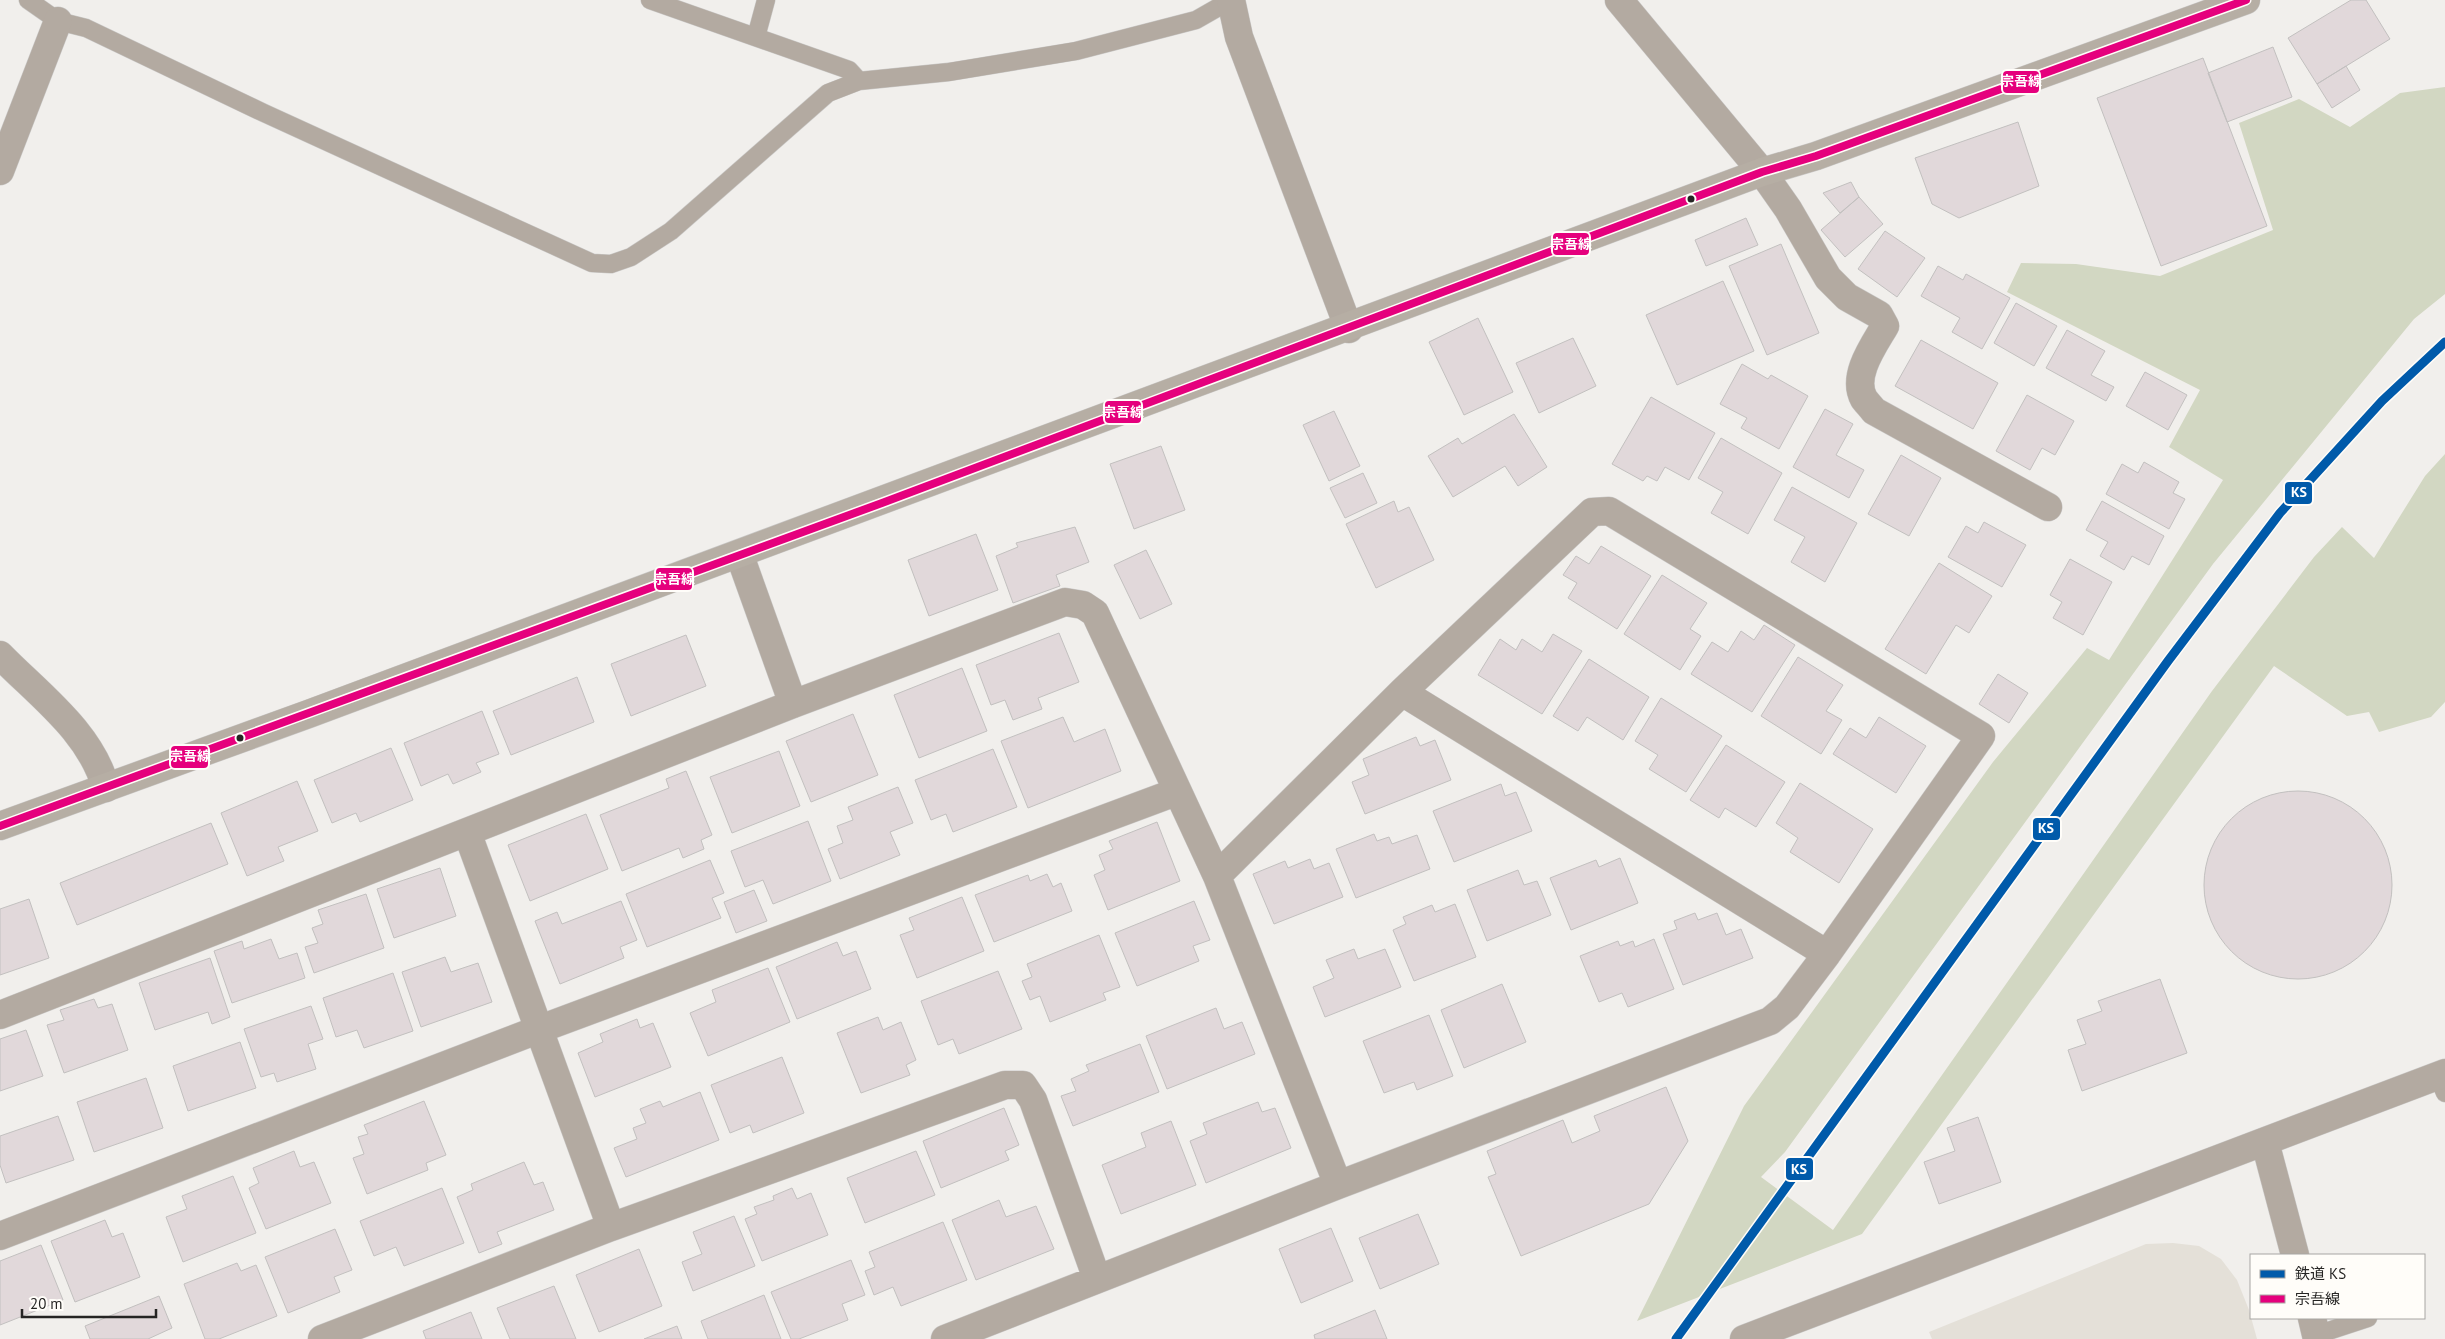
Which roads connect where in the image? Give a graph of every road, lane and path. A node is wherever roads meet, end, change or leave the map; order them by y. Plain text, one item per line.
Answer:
1 (28, 0) edge
2 (650, 0) edge
3 (766, 0) edge
4 (1231, 0) edge
5 (1619, 0) edge
6 (2246, 0) edge
7 (58, 22) junction
8 (756, 37) junction
9 (859, 81) junction
10 (0, 172) edge
11 (1762, 172) junction
12 (1349, 329) junction
13 (2048, 507) dead end
14 (740, 556) junction
15 (0, 655) edge
16 (1402, 692) junction
17 (793, 704) junction
18 (106, 788) junction
19 (1176, 792) junction
20 (0, 826) edge
21 (467, 832) junction
22 (1217, 876) junction
23 (1827, 954) junction
24 (0, 1015) edge
25 (540, 1029) junction
26 (2443, 1081) edge
27 (2265, 1142) junction
28 (1338, 1186) junction
29 (611, 1227) junction
30 (0, 1236) edge
31 (2295, 1254) edge
32 (1097, 1279) junction
33 (2364, 1319) edge
34 (2315, 1330) edge
35 (322, 1339) edge
36 (944, 1339) edge
37 (1744, 1339) edge

1 - 7 lane
2 - 8 lane
3 - 8 lane
4 - 9 lane
4 - 12 street
5 - 11 street
6 - 11 highway
7 - 9 lane
7 - 10 street
8 - 9 lane
11 - 12 highway
11 - 13 street
12 - 14 highway
14 - 17 street
14 - 18 highway
15 - 18 street
16 - 22 street
16 - 23 street
16 - 23 street
17 - 19 street
17 - 21 street
18 - 20 highway
19 - 22 street
19 - 25 street
21 - 24 street
21 - 25 street
22 - 28 street
23 - 28 street
25 - 29 street
25 - 30 street
26 - 27 street
27 - 31 street
27 - 37 street
28 - 32 street
29 - 32 street
29 - 35 street
32 - 36 street
33 - 34 lane

